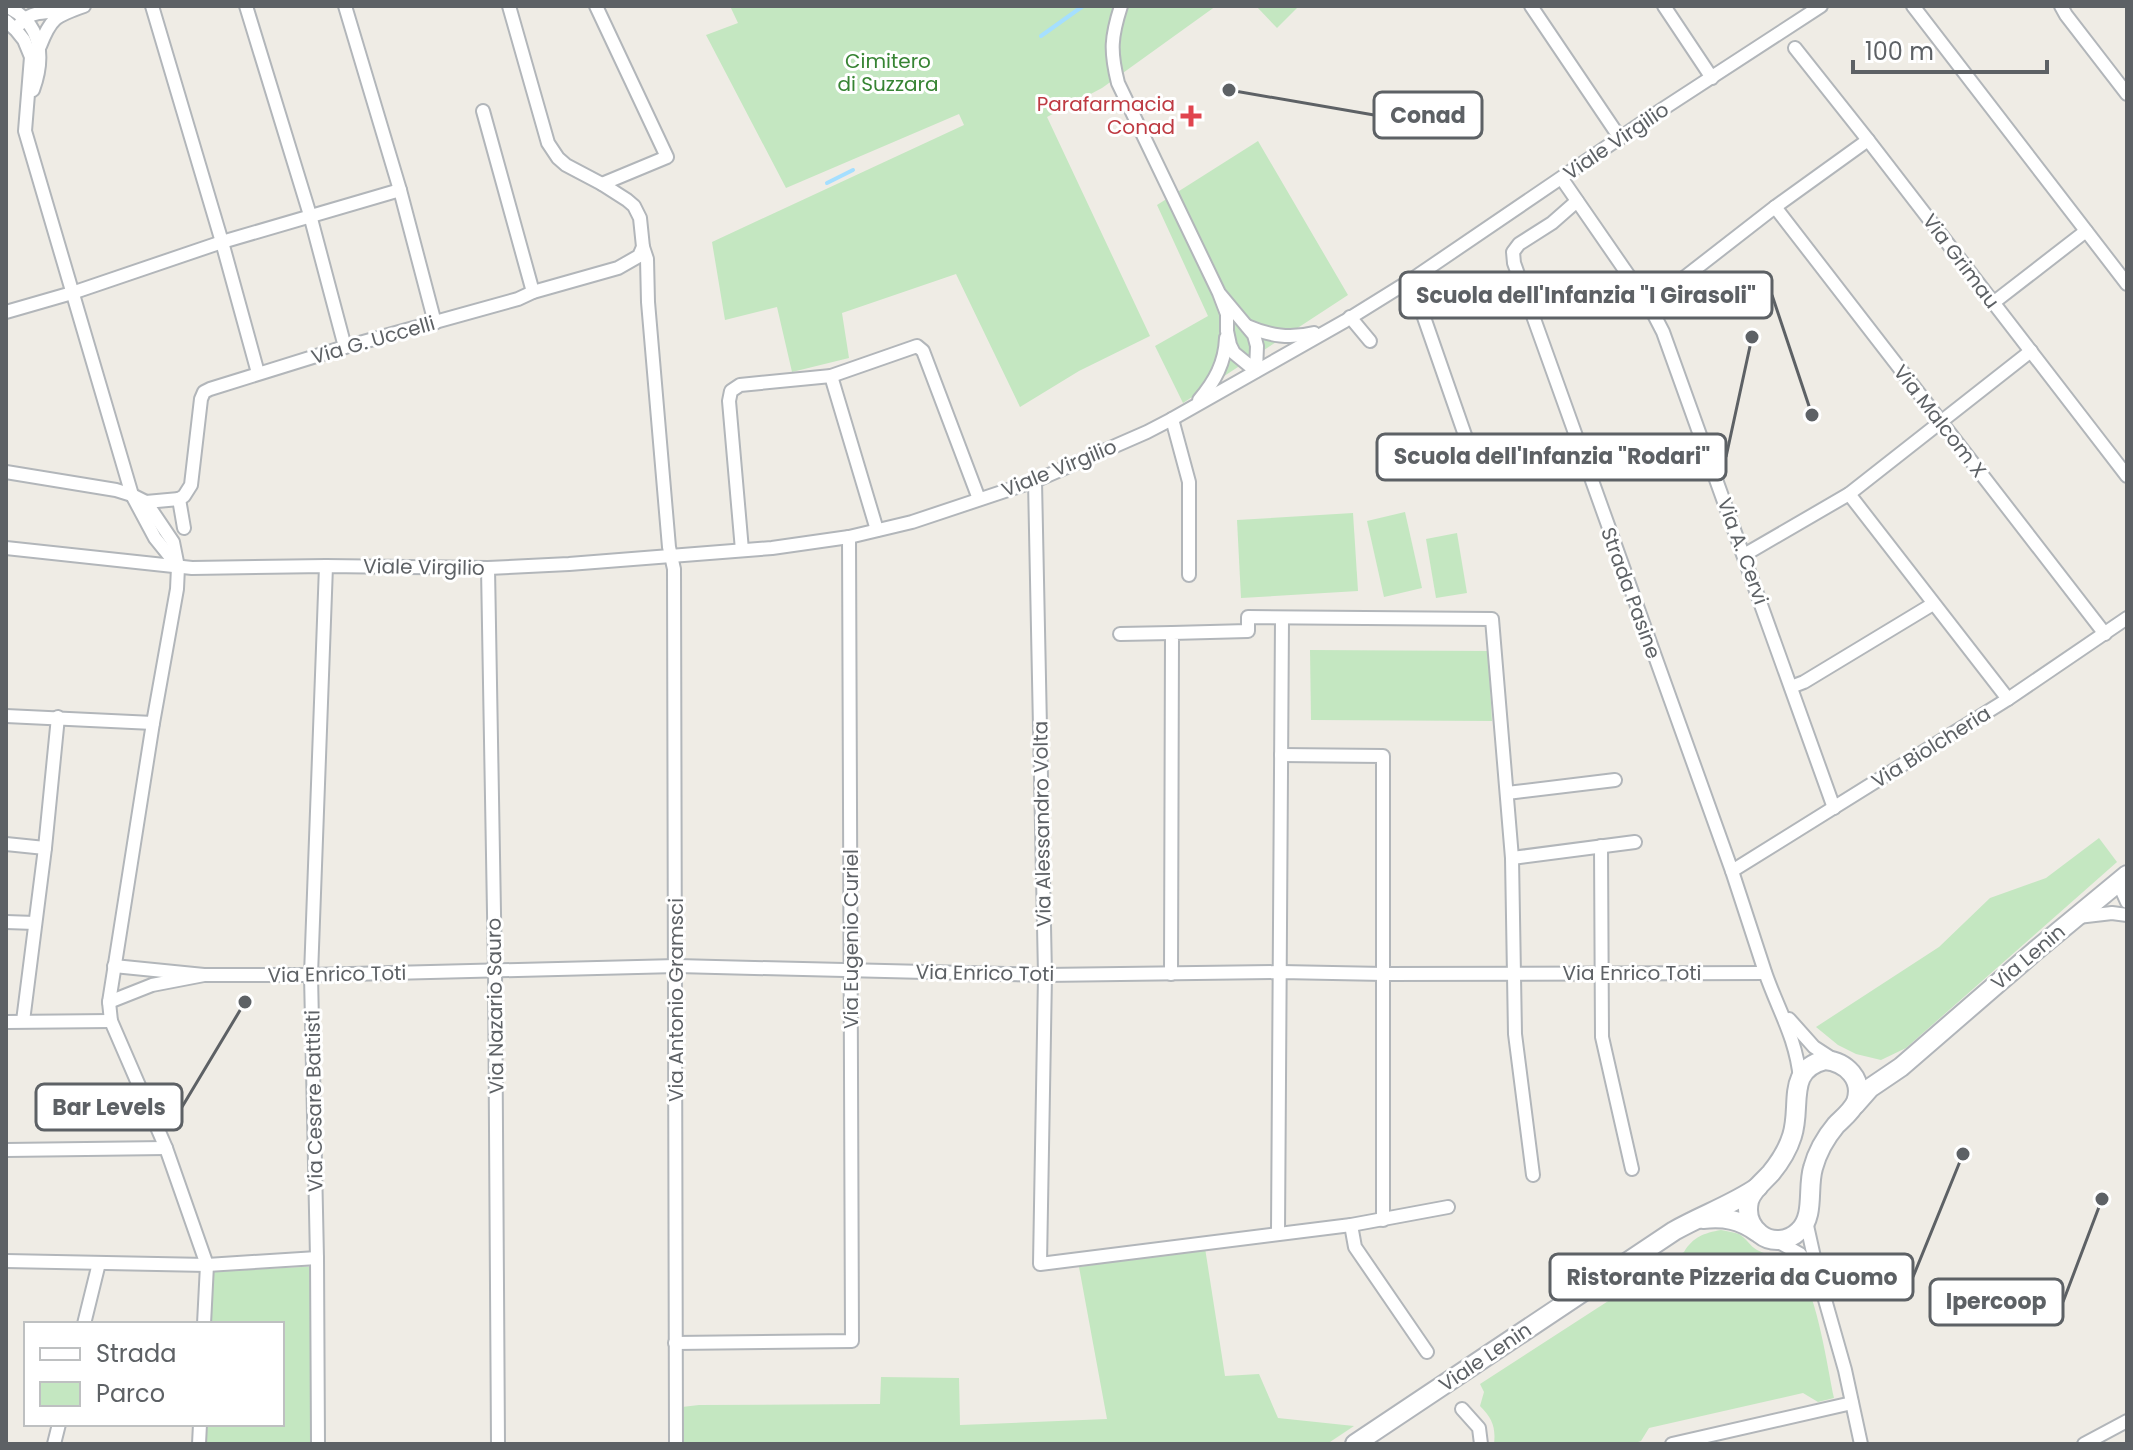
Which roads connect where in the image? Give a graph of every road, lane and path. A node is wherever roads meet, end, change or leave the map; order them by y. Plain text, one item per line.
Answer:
1 (6, 6) edge
2 (84, 6) edge
3 (152, 6) edge
4 (246, 6) edge
5 (345, 6) edge
6 (509, 6) edge
7 (596, 6) edge
8 (1121, 6) edge
9 (1531, 6) edge
10 (1664, 6) edge
11 (1913, 6) edge
12 (2061, 6) edge
13 (1819, 7) edge
14 (65, 12) junction
15 (51, 21) junction
16 (15, 23) edge
17 (33, 31) junction
18 (40, 46) junction
19 (1795, 48) dead end
20 (1712, 78) junction
21 (2127, 94) edge
22 (28, 104) junction
23 (483, 111) dead end
24 (1620, 138) junction
25 (1868, 140) junction
26 (1562, 179) junction
27 (602, 184) junction
28 (400, 190) junction
29 (1577, 201) junction
30 (1775, 207) junction
31 (310, 215) junction
32 (2086, 231) junction
33 (222, 242) junction
34 (643, 247) junction
35 (1411, 280) junction
36 (2127, 284) edge
37 (533, 292) junction
38 (72, 293) junction
39 (1219, 293) junction
40 (1993, 303) junction
41 (1649, 305) junction
42 (6, 312) edge
43 (1350, 317) junction
44 (435, 323) junction
45 (1246, 326) junction
46 (1329, 330) junction
47 (1227, 331) junction
48 (1370, 341) dead end
49 (345, 347) junction
50 (2031, 351) junction
51 (1256, 371) junction
52 (258, 373) junction
53 (831, 376) junction
54 (1194, 406) junction
55 (1172, 419) junction
56 (1941, 422) junction
57 (1466, 438) dead end
58 (6, 472) edge
59 (2127, 476) edge
60 (1035, 481) junction
61 (1849, 494) junction
62 (132, 495) junction
63 (179, 499) junction
64 (979, 499) junction
65 (146, 502) junction
66 (184, 528) dead end
67 (877, 530) junction
68 (849, 537) junction
69 (6, 548) edge
70 (742, 550) junction
71 (1744, 555) junction
72 (671, 556) junction
73 (326, 566) junction
74 (178, 567) junction
75 (488, 568) junction
76 (1189, 575) dead end
77 (1933, 604) junction
78 (1282, 618) junction
79 (2127, 618) edge
80 (1172, 633) junction
81 (1120, 634) dead end
82 (2105, 634) junction
83 (1791, 687) junction
84 (2008, 699) junction
85 (6, 716) edge
86 (58, 717) junction
87 (153, 723) junction
88 (1281, 755) junction
89 (1615, 780) dead end
90 (1507, 793) junction
91 (1834, 808) junction
92 (1635, 842) dead end
93 (6, 844) edge
94 (1601, 846) junction
95 (45, 848) junction
96 (1512, 858) junction
97 (1732, 871) junction
98 (2124, 881) edge
99 (2127, 902) edge
100 (2127, 915) edge
101 (2075, 917) junction
102 (6, 922) edge
103 (35, 923) junction
104 (114, 966) junction
105 (677, 966) junction
106 (495, 970) junction
107 (852, 971) junction
108 (1281, 972) junction
109 (1515, 973) junction
110 (1765, 973) junction
111 (1171, 974) junction
112 (1384, 974) junction
113 (1602, 974) junction
114 (204, 975) junction
115 (311, 975) junction
116 (1045, 975) junction
117 (109, 1002) junction
118 (1782, 1011) junction
119 (23, 1021) junction
120 (111, 1021) junction
121 (6, 1022) edge
122 (1930, 1041) junction
123 (1840, 1064) junction
124 (1800, 1079) junction
125 (1851, 1110) junction
126 (166, 1148) junction
127 (6, 1150) edge
128 (1632, 1169) dead end
129 (1533, 1175) dead end
130 (1758, 1187) junction
131 (1448, 1207) dead end
132 (1696, 1219) junction
133 (1383, 1220) junction
134 (1806, 1221) junction
135 (1351, 1225) junction
136 (1757, 1232) junction
137 (1278, 1233) junction
138 (1775, 1240) junction
139 (317, 1258) junction
140 (6, 1261) edge
141 (99, 1263) junction
142 (207, 1265) junction
143 (1818, 1275) junction
144 (84, 1322) edge
145 (204, 1322) edge
146 (675, 1343) junction
147 (1427, 1352) dead end
148 (1852, 1403) junction
149 (1462, 1409) dead end
150 (2127, 1421) edge
151 (1741, 1429) junction
152 (318, 1444) edge
153 (498, 1444) edge
154 (676, 1444) edge
155 (1355, 1444) edge
156 (1481, 1444) edge
157 (1672, 1444) edge
158 (1744, 1444) edge
159 (1861, 1444) edge
160 (2084, 1444) edge

1 - 16 street
2 - 14 street
3 - 33 street
4 - 31 street
5 - 28 street
6 - 27 street, Via Antonio Gramsci
7 - 27 street
8 - 39 street
9 - 24 street
10 - 20 street
11 - 32 street
12 - 21 street
13 - 20 street, Viale Virgilio
14 - 15 street
14 - 16 street
15 - 17 street
15 - 18 street
16 - 17 street
16 - 22 street
17 - 18 street
18 - 22 street
19 - 25 street, Via Grimau
20 - 24 street, Viale Virgilio
22 - 38 street
23 - 37 street
24 - 26 street, Viale Virgilio
25 - 30 street
25 - 40 street, Via Grimau
26 - 29 street, Via A. Cervi
26 - 35 street, Viale Virgilio
27 - 34 street, Via Antonio Gramsci
28 - 31 street
28 - 44 street
29 - 41 street, Via A. Cervi
29 - 97 street, Strada Pasine
30 - 41 street
30 - 56 street, Via Malcom X
31 - 33 street
31 - 49 street
32 - 36 street
32 - 40 street
33 - 38 street
33 - 52 street
34 - 37 street, Via G. Uccelli
34 - 72 street, Via Antonio Gramsci
35 - 43 street, Viale Virgilio
35 - 57 street
37 - 44 street, Via G. Uccelli
38 - 42 street
38 - 62 street
39 - 45 street
39 - 47 street
40 - 50 street, Via Grimau
41 - 71 street, Via A. Cervi
43 - 46 street, Viale Virgilio
43 - 48 street
44 - 49 street, Via G. Uccelli
45 - 46 street
45 - 51 street
46 - 51 street, Viale Virgilio
47 - 51 street
47 - 54 street
49 - 52 street, Via G. Uccelli
50 - 56 street
50 - 59 street, Via Grimau
51 - 54 street, Viale Virgilio
52 - 63 street, Via G. Uccelli
53 - 64 street
53 - 67 street
53 - 70 street
54 - 55 street, Viale Virgilio
55 - 60 street, Viale Virgilio
55 - 76 street
56 - 61 street
56 - 82 street, Via Malcom X
58 - 62 street
60 - 64 street, Viale Virgilio
60 - 116 street, Via Alessandro Volta
61 - 71 street
61 - 77 street
62 - 65 street
62 - 74 street
63 - 65 street
63 - 66 street
64 - 67 street, Viale Virgilio
65 - 74 street
67 - 68 street, Viale Virgilio
68 - 70 street, Viale Virgilio
68 - 107 street, Via Eugenio Curiel
69 - 74 street, Viale Virgilio
70 - 72 street, Viale Virgilio
71 - 83 street, Via A. Cervi
72 - 75 street, Viale Virgilio
72 - 105 street, Via Antonio Gramsci
73 - 74 street, Viale Virgilio
73 - 75 street, Viale Virgilio
73 - 115 street, Via Cesare Battisti
74 - 87 street
75 - 106 street, Via Nazario Sauro
77 - 83 street
77 - 84 street
78 - 80 street
78 - 88 street
78 - 90 street
79 - 82 street, Via Biolcheria
80 - 81 street
80 - 111 street
82 - 84 street, Via Biolcheria
83 - 91 street, Via A. Cervi
84 - 91 street, Via Biolcheria
85 - 86 street
86 - 87 street
86 - 95 street
87 - 104 street
88 - 108 street
88 - 112 street
89 - 90 street
90 - 96 street
91 - 97 street, Via Biolcheria
92 - 94 street
93 - 95 street
94 - 96 street
94 - 113 street
95 - 103 street
96 - 109 street
97 - 110 street, Strada Pasine
98 - 99 street
98 - 101 main road, Via Lenin
100 - 101 street
101 - 122 main road, Via Lenin
102 - 103 street
103 - 119 street
104 - 114 street, Via Enrico Toti
104 - 117 street
105 - 106 street, Via Enrico Toti
105 - 107 street, Via Enrico Toti
105 - 146 street, Via Antonio Gramsci
106 - 115 street, Via Enrico Toti
106 - 153 street, Via Nazario Sauro
107 - 116 street, Via Enrico Toti
107 - 146 street, Via Eugenio Curiel
108 - 111 street, Via Enrico Toti
108 - 112 street, Via Enrico Toti
108 - 137 street
109 - 112 street, Via Enrico Toti
109 - 113 street, Via Enrico Toti
109 - 129 street
110 - 113 street, Via Enrico Toti
110 - 118 street, Strada Pasine
111 - 116 street, Via Enrico Toti
112 - 133 street
113 - 128 street
114 - 115 street, Via Enrico Toti
114 - 117 street, Via Enrico Toti
115 - 139 street, Via Cesare Battisti
116 - 137 street, Via Alessandro Volta
117 - 120 street
118 - 123 street
118 - 124 street
119 - 120 street
119 - 121 street
120 - 126 street
122 - 123 main road, Via Lenin
122 - 125 main road, Via Lenin
123 - 124 main road
123 - 125 main road
124 - 130 main road
125 - 134 main road, Via Lenin
126 - 127 street
126 - 142 street
130 - 132 main road, Viale Lenin
130 - 136 main road
131 - 133 street
132 - 136 main road
132 - 155 main road, Viale Lenin
133 - 135 street
134 - 138 main road
134 - 143 street
135 - 137 street
135 - 147 street
136 - 138 main road
138 - 143 street
139 - 142 street
139 - 152 street, Via Cesare Battisti
140 - 141 street
141 - 142 street
141 - 144 street
142 - 145 street
143 - 148 street
146 - 154 street, Via Antonio Gramsci
148 - 151 street
148 - 159 street
149 - 156 street
150 - 160 street
151 - 157 street
151 - 158 street

